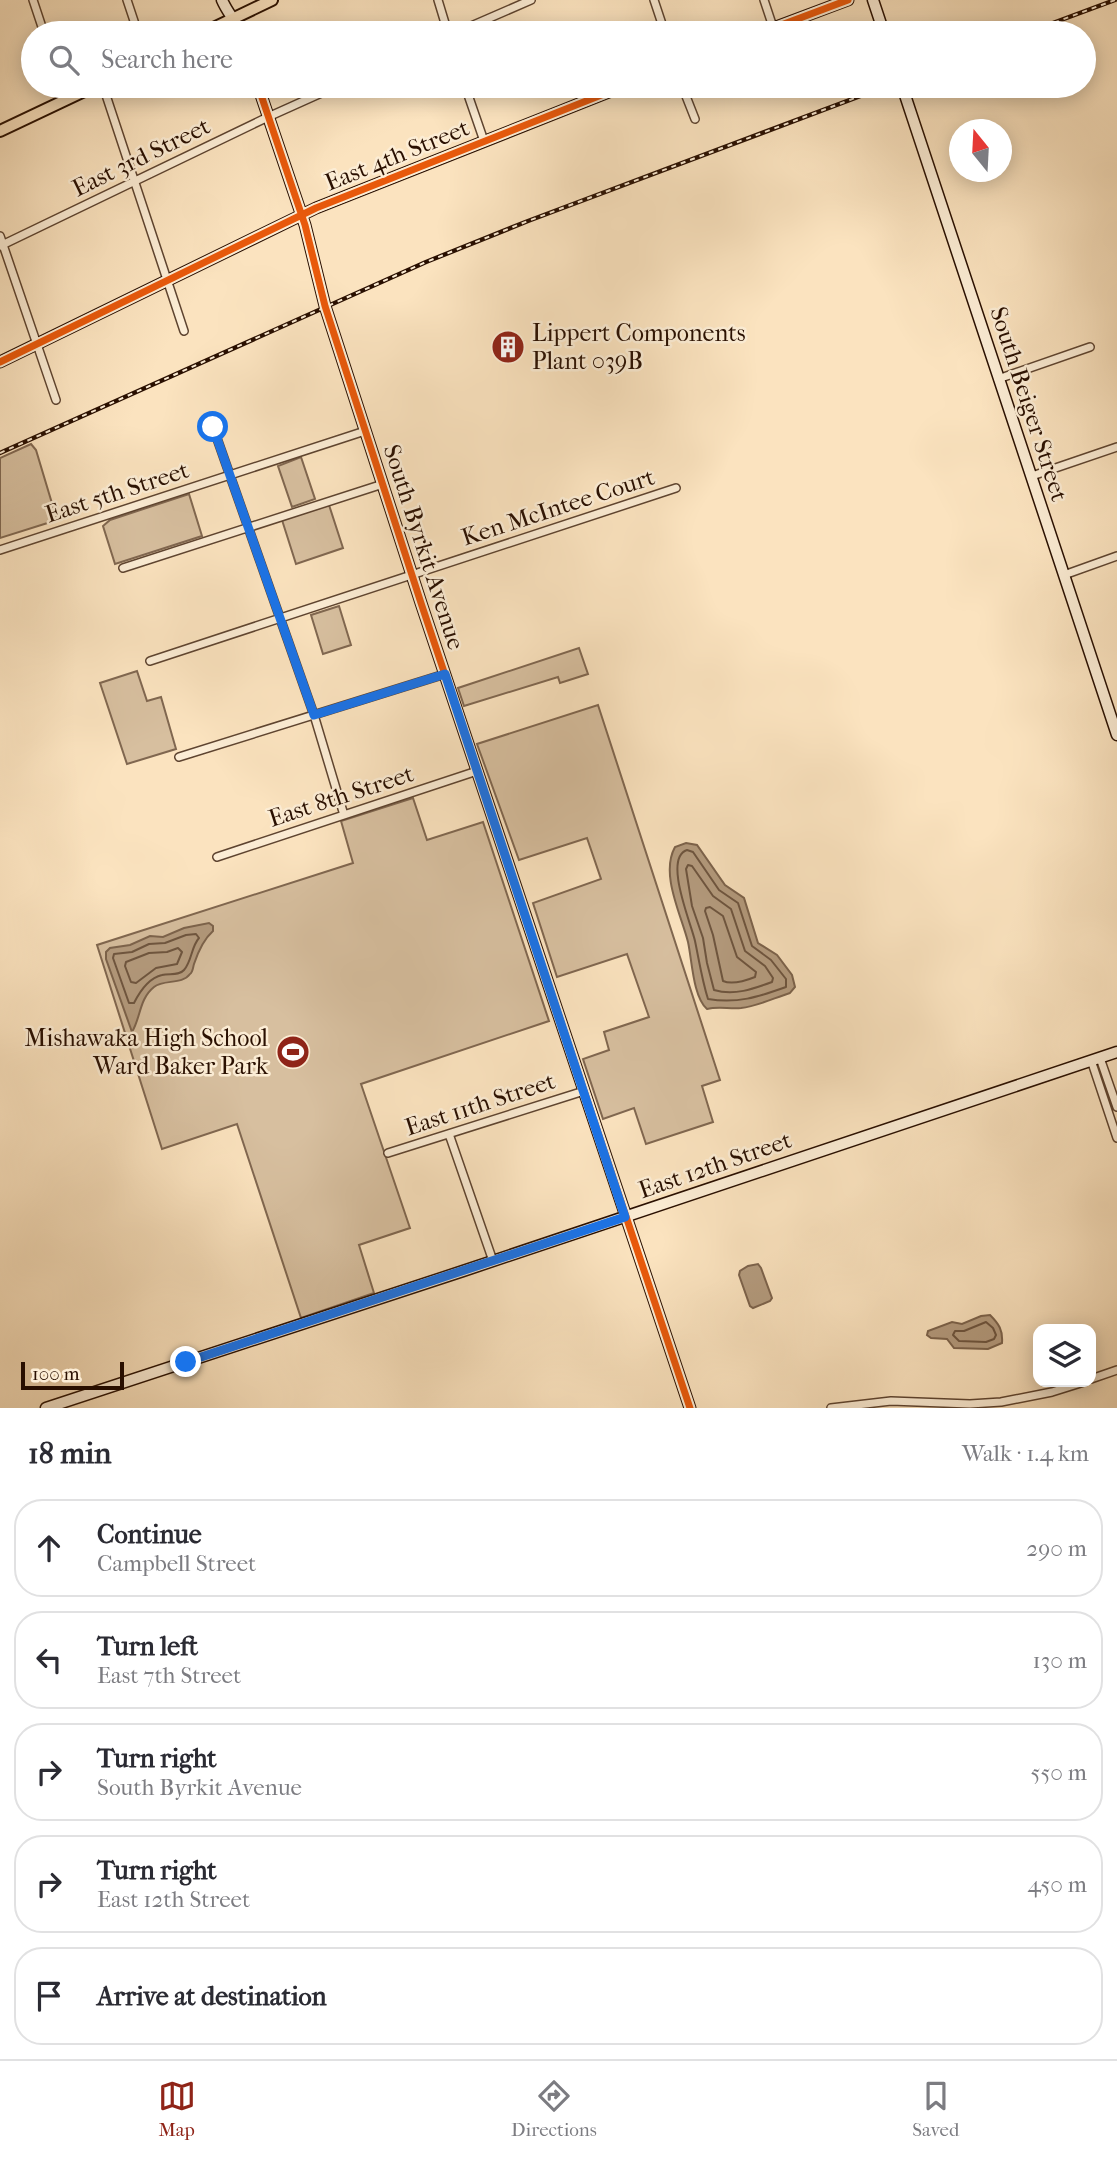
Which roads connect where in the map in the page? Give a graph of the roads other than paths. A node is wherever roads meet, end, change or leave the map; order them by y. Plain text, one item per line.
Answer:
1 (33, 0) edge
2 (127, 0) edge
3 (222, 0) edge
4 (272, 0) edge
5 (438, 0) edge
6 (531, 0) edge
7 (654, 0) edge
8 (764, 0) edge
9 (848, 0) edge
10 (873, 0) edge
11 (232, 19) junction
12 (40, 21) edge
13 (134, 21) edge
14 (228, 21) edge
15 (444, 21) edge
16 (483, 21) edge
17 (662, 21) edge
18 (771, 21) edge
19 (798, 21) edge
20 (880, 21) edge
21 (107, 98) edge
22 (262, 98) edge
23 (310, 98) edge
24 (470, 98) edge
25 (593, 98) edge
26 (687, 98) edge
27 (906, 98) edge
28 (67, 99) edge
29 (268, 117) junction
30 (695, 119) dead end
31 (0, 131) edge
32 (484, 141) junction
33 (134, 181) junction
34 (302, 216) junction
35 (0, 236) edge
36 (1, 245) edge
37 (167, 281) junction
38 (184, 331) dead end
39 (36, 345) junction
40 (1090, 346) dead end
41 (0, 362) edge
42 (998, 379) junction
43 (56, 400) dead end
44 (213, 427) dead end
45 (365, 431) junction
46 (1117, 447) edge
47 (229, 475) junction
48 (1032, 476) junction
49 (383, 484) junction
50 (676, 488) dead end
51 (248, 527) junction
52 (0, 550) edge
53 (1117, 556) edge
54 (123, 568) dead end
55 (412, 575) junction
56 (1064, 575) junction
57 (280, 618) junction
58 (150, 661) dead end
59 (445, 674) junction
60 (314, 715) junction
61 (1117, 735) edge
62 (179, 757) dead end
63 (477, 771) junction
64 (344, 815) junction
65 (217, 857) dead end
66 (1117, 1052) edge
67 (1096, 1059) junction
68 (584, 1091) junction
69 (1117, 1107) edge
70 (449, 1134) junction
71 (1117, 1138) edge
72 (388, 1153) dead end
73 (625, 1217) junction
74 (494, 1261) junction
75 (1117, 1370) edge
76 (1096, 1377) edge
77 (1068, 1387) edge
78 (1011, 1404) edge
79 (46, 1408) edge
80 (690, 1408) edge
81 (831, 1408) edge

1 - 12 street
2 - 13 street
3 - 11 street
4 - 11 main road
5 - 15 street
6 - 16 street
7 - 17 street
8 - 18 street
9 - 19 street
10 - 20 street
11 - 14 main road
21 - 33 street
22 - 29 street, South Byrkit Avenue
23 - 29 street, East 3rd Street
24 - 32 street
25 - 32 street, East 4th Street
26 - 30 street
27 - 42 street, South Beiger Street
28 - 31 main road
29 - 33 street, East 3rd Street
29 - 34 street, South Byrkit Avenue
32 - 34 street, East 4th Street
33 - 36 street, East 3rd Street
33 - 37 street
34 - 37 street, East 4th Street
34 - 45 street, South Byrkit Avenue
35 - 36 street
36 - 39 street
37 - 38 street
37 - 39 street, East 4th Street
39 - 41 street, East 4th Street
39 - 43 street
40 - 42 street
42 - 48 street, South Beiger Street
44 - 47 street
45 - 47 street, East 5th Street
45 - 49 street, South Byrkit Avenue
46 - 48 street
47 - 51 street
47 - 52 street, East 5th Street
48 - 56 street, South Beiger Street
49 - 51 street
49 - 55 street, South Byrkit Avenue
50 - 55 street, Ken McIntee Court
51 - 54 street
51 - 57 street
53 - 56 street
55 - 57 street, Ken McIntee Court
55 - 59 street, South Byrkit Avenue
56 - 61 street, South Beiger Street
57 - 58 street, Ken McIntee Court
57 - 60 street
59 - 60 street
59 - 63 street, South Byrkit Avenue
60 - 62 street
60 - 64 street
63 - 64 street, East 8th Street
63 - 68 street, South Byrkit Avenue
64 - 65 street, East 8th Street
66 - 67 street, East 12th Street
67 - 69 street
67 - 71 street
67 - 73 street, East 12th Street
68 - 70 street, East 11th Street
68 - 73 street, South Byrkit Avenue
70 - 72 street, East 11th Street
70 - 74 street
73 - 74 street, East 12th Street
73 - 80 street, South Byrkit Avenue
74 - 79 street, East 12th Street
75 - 76 street
77 - 78 street
78 - 81 street

